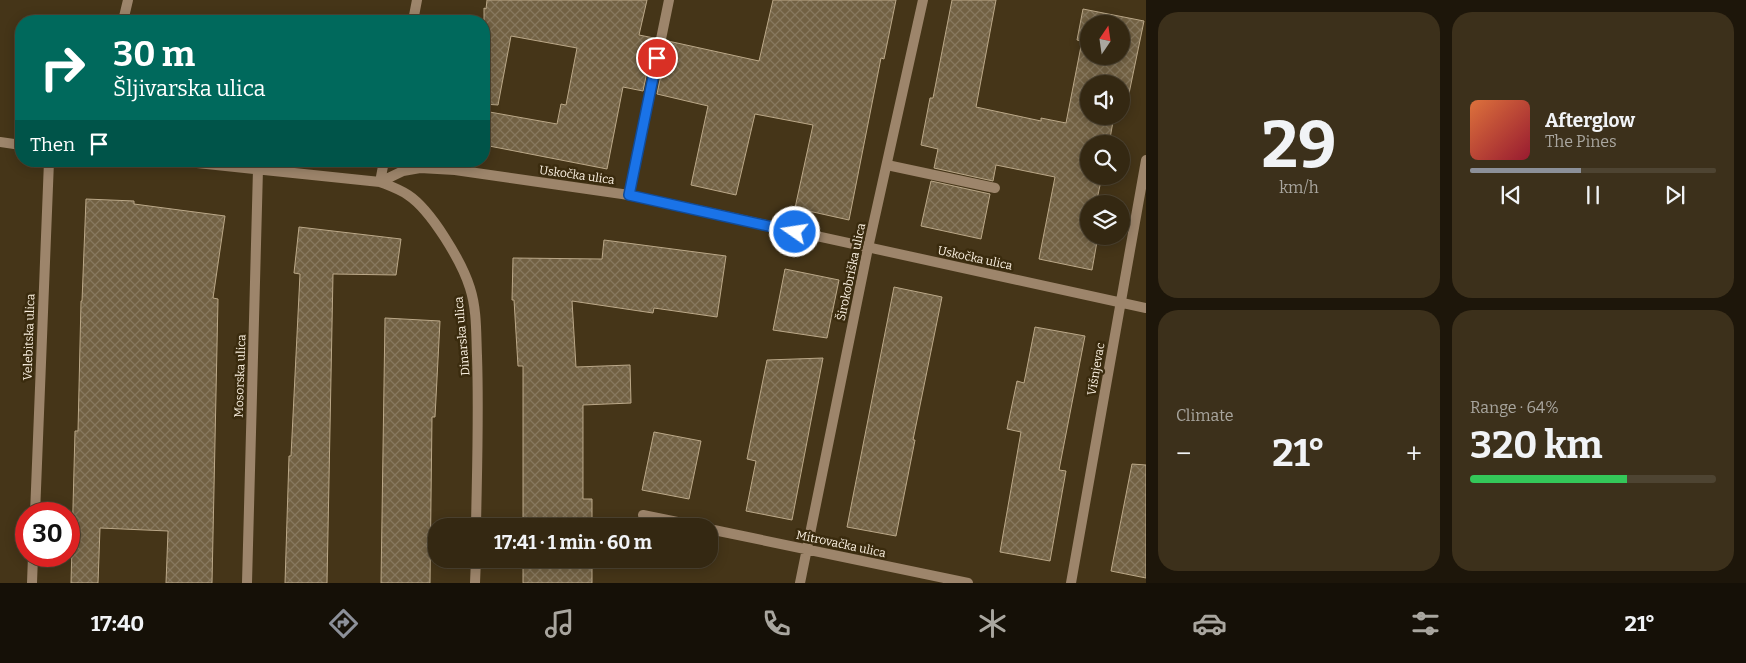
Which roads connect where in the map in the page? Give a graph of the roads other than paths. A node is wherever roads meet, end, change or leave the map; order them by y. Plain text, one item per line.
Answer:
1 (128, 0) edge
2 (417, 0) edge
3 (669, 0) edge
4 (923, 0) edge
5 (124, 15) edge
6 (414, 15) edge
7 (0, 142) edge
8 (15, 144) edge
9 (1146, 160) edge
10 (887, 165) junction
11 (49, 167) edge
12 (238, 167) edge
13 (383, 167) edge
14 (258, 169) junction
15 (380, 182) junction
16 (995, 188) dead end
17 (629, 195) junction
18 (868, 248) junction
19 (1120, 303) junction
20 (1146, 308) edge
21 (35, 502) edge
22 (643, 515) dead end
23 (476, 518) edge
24 (657, 518) edge
25 (718, 531) edge
26 (807, 550) junction
27 (33, 567) edge
28 (476, 568) edge
29 (32, 583) edge
30 (247, 583) edge
31 (475, 583) edge
32 (800, 583) edge
33 (968, 583) edge
34 (1071, 583) edge

1 - 5 street
2 - 6 street
3 - 17 street
4 - 10 street, Širokobriška ulica
7 - 8 street
9 - 19 street, Višnjevac
10 - 16 street
10 - 18 street, Širokobriška ulica
11 - 21 street, Velebitska ulica
12 - 14 street
13 - 15 street
14 - 15 street
14 - 30 street, Mosorska ulica
15 - 17 street, Uskočka ulica
15 - 23 street, Dinarska ulica
17 - 18 street, Uskočka ulica
18 - 19 street, Uskočka ulica
18 - 26 street, Širokobriška ulica
19 - 20 street, Uskočka ulica
19 - 34 street, Višnjevac
22 - 24 street
25 - 26 street, Mitrovačka ulica
26 - 32 street, Širokobriška ulica
26 - 33 street, Mitrovačka ulica
27 - 29 street
28 - 31 street

